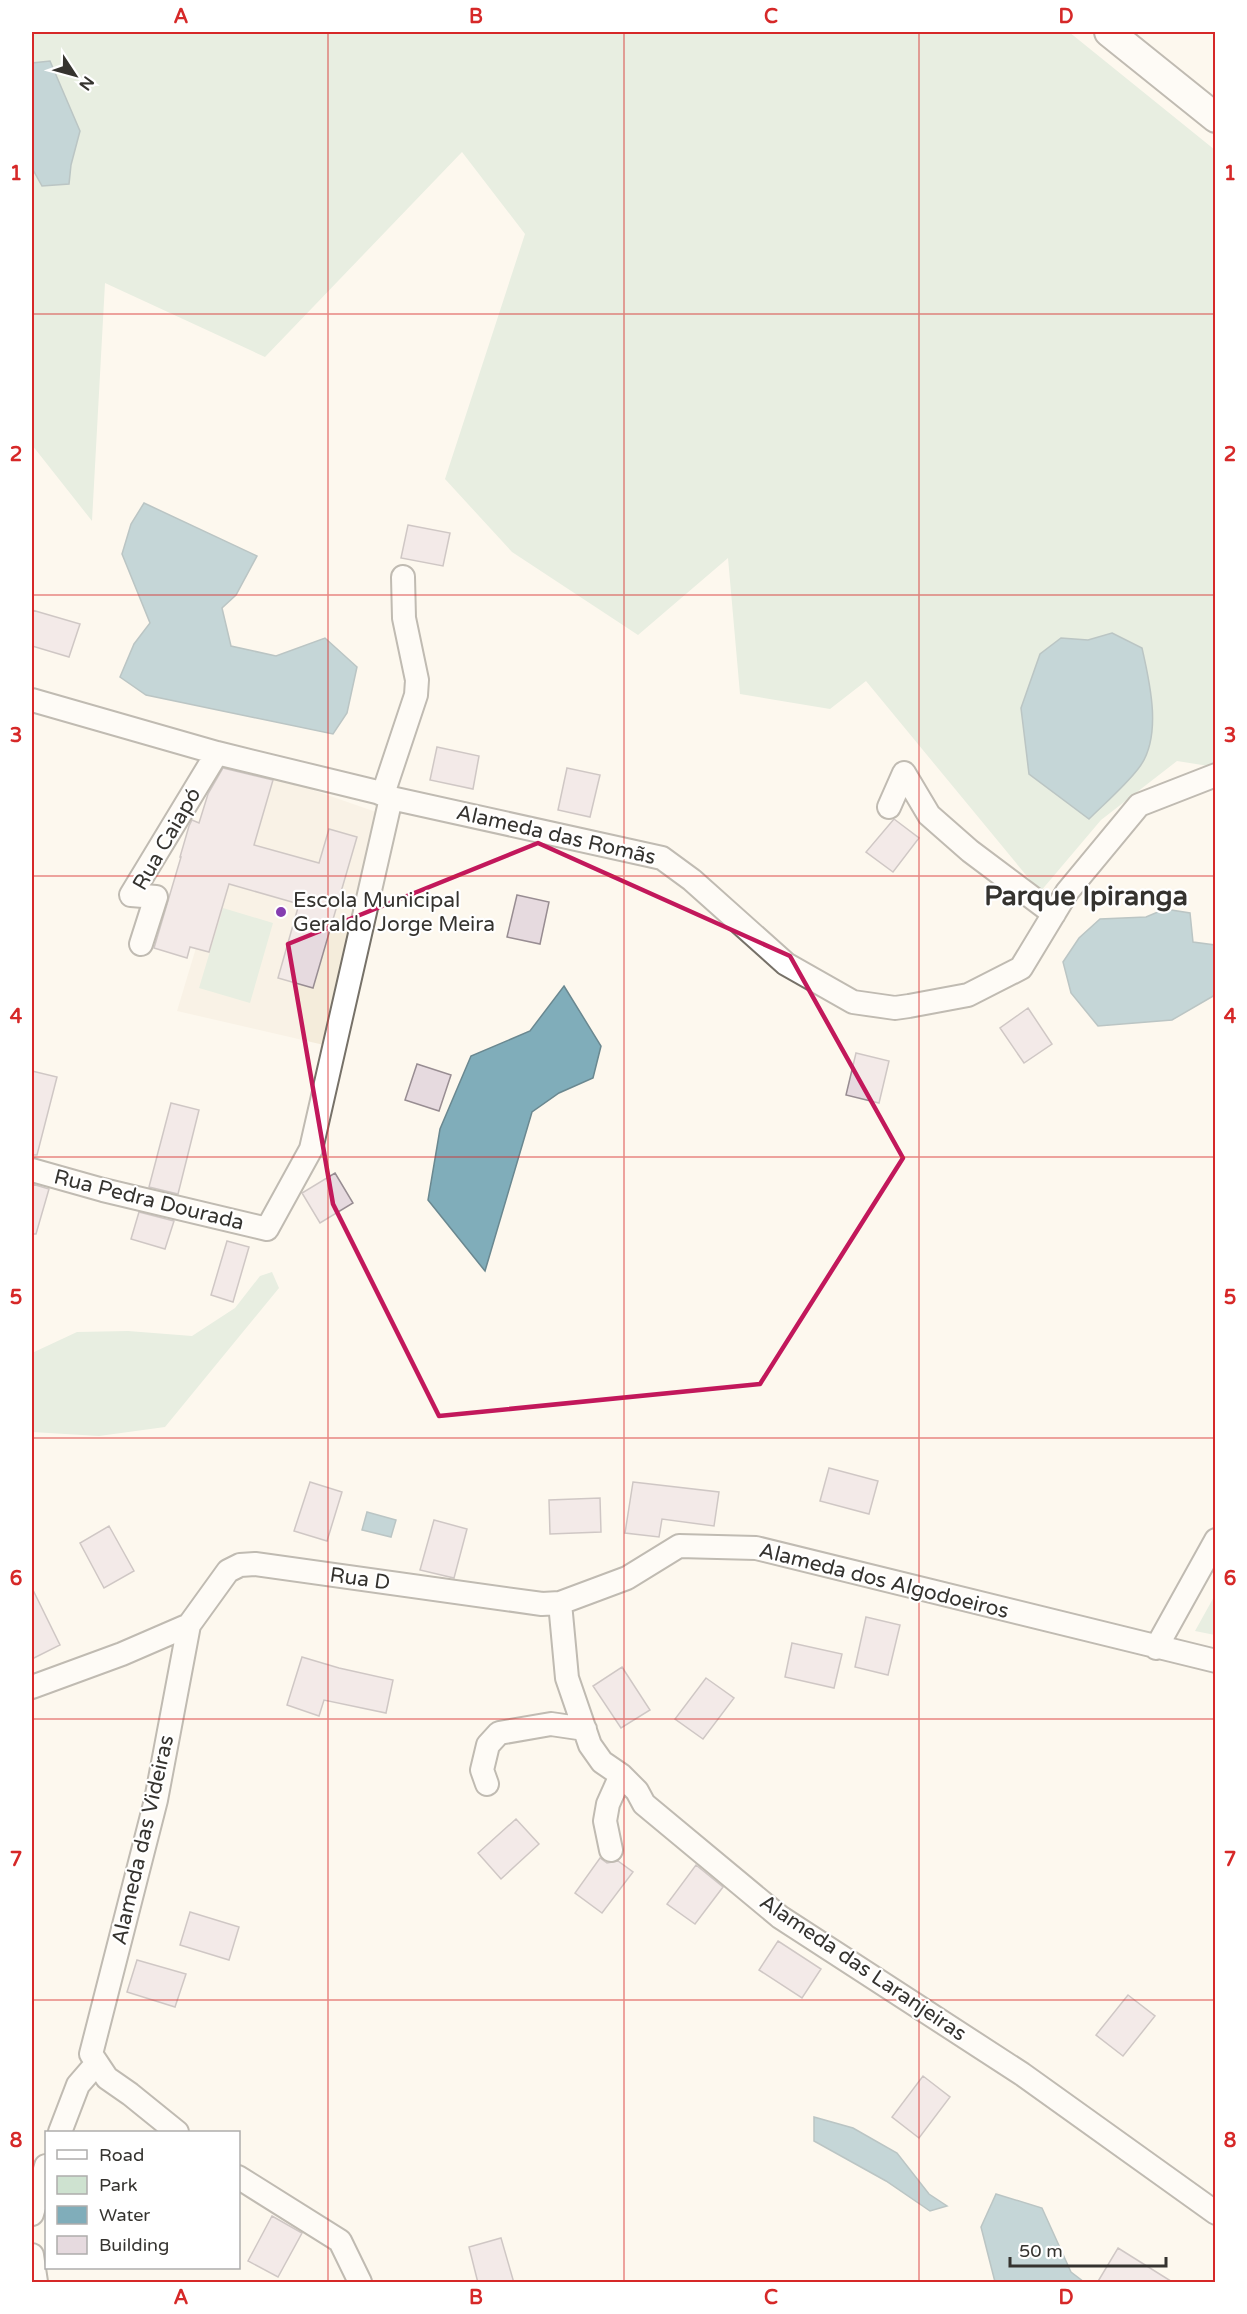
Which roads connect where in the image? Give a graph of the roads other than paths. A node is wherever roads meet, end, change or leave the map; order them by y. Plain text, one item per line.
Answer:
1 (1109, 32) edge
2 (1215, 118) edge
3 (403, 577) dead end
4 (32, 700) edge
5 (217, 753) junction
6 (1215, 776) edge
7 (387, 796) junction
8 (889, 807) dead end
9 (1053, 914) junction
10 (141, 944) dead end
11 (32, 1170) edge
12 (1215, 1540) edge
13 (560, 1603) junction
14 (189, 1625) junction
15 (1156, 1648) junction
16 (1215, 1661) edge
17 (32, 1687) edge
18 (585, 1729) junction
19 (621, 1774) junction
20 (487, 1784) dead end
21 (611, 1850) dead end
22 (94, 2058) junction
23 (61, 2131) edge
24 (175, 2131) edge
25 (45, 2169) edge
26 (240, 2178) edge
27 (1215, 2213) edge
28 (32, 2214) edge
29 (32, 2255) edge
30 (36, 2283) edge
31 (360, 2283) edge

1 - 2 main road
3 - 7 street
4 - 5 street, Alameda das Romãs
5 - 7 street, Alameda das Romãs
5 - 10 street, Rua Caiapó
6 - 9 street, Alameda das Romãs
7 - 9 street, Alameda das Romãs
7 - 11 street, Rua Pedra Dourada
8 - 9 street
12 - 15 street
13 - 14 street, Rua D
13 - 15 street, Alameda dos Algodoeiros
13 - 18 street, Alameda das Laranjeiras
14 - 17 street
14 - 22 street, Alameda das Videiras
15 - 16 street, Alameda dos Algodoeiros
18 - 19 street, Alameda das Laranjeiras
18 - 20 street
19 - 21 street
19 - 27 street, Alameda das Laranjeiras
22 - 23 street
22 - 24 street
25 - 28 street
26 - 31 street
29 - 30 street

